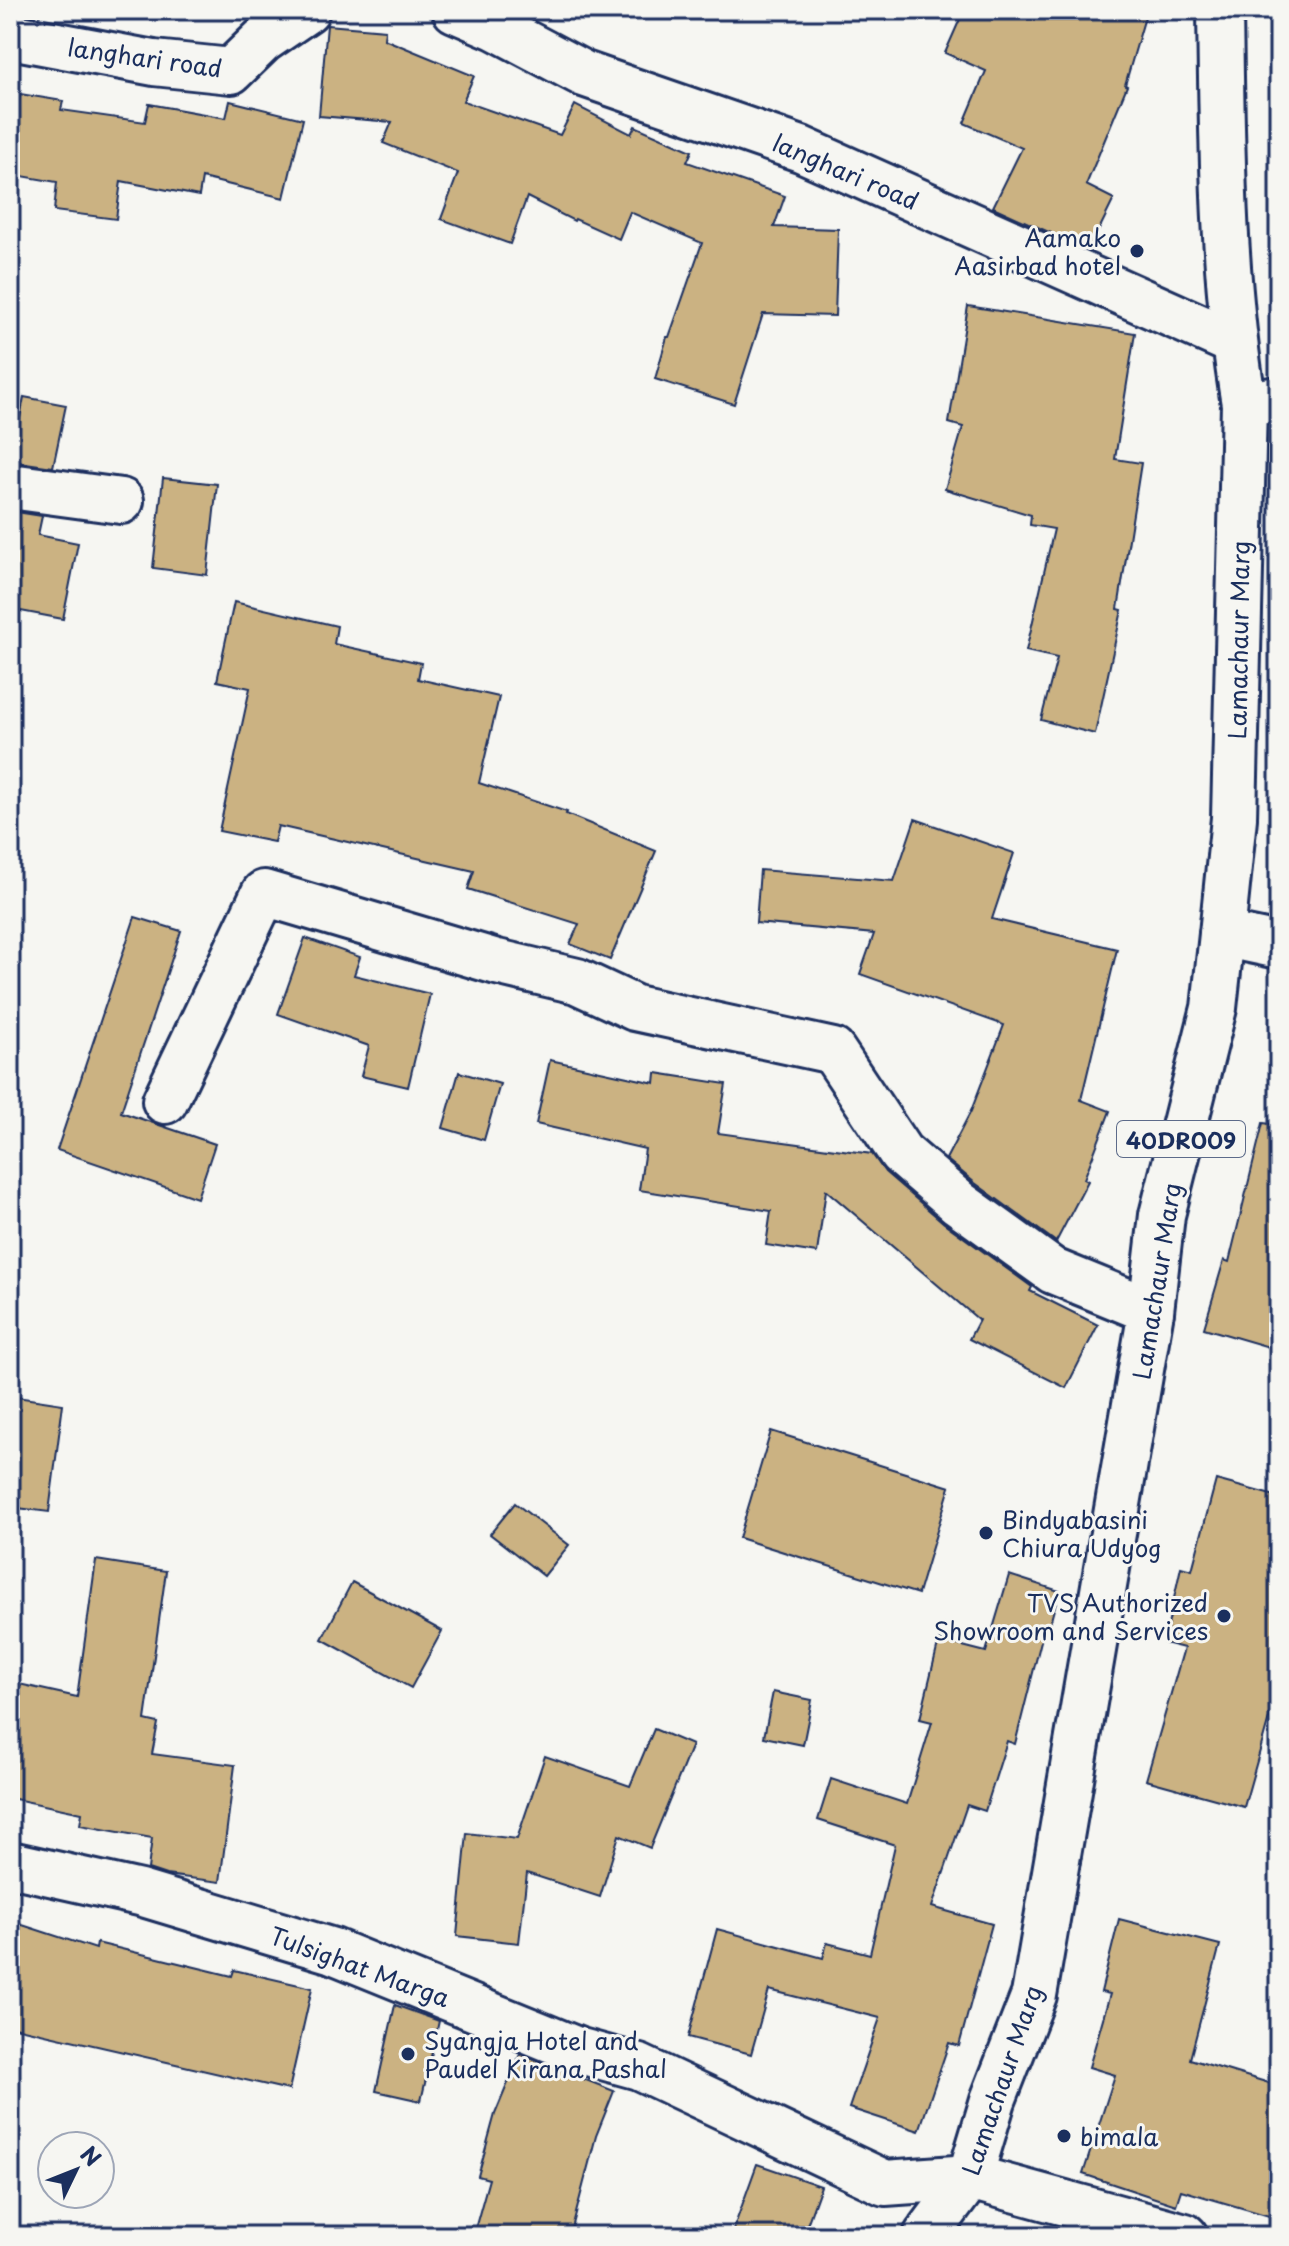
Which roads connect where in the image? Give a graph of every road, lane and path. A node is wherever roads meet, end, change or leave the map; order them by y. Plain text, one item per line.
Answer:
1 (307, 10) edge
2 (455, 10) edge
3 (1220, 10) edge
4 (10, 36) edge
5 (1233, 342) junction
6 (1261, 401) edge
7 (10, 486) edge
8 (121, 501) dead end
9 (1222, 934) junction
10 (1279, 946) edge
11 (165, 1101) dead end
12 (1151, 1311) junction
13 (10, 1864) edge
14 (970, 2177) junction
15 (926, 2236) edge
16 (1185, 2236) edge

1 - 4 street, langhari road
2 - 5 street, langhari road
3 - 5 street, Lamachaur Marg / 40DR009
5 - 6 street, Lamachaur Marg / 40DR009
6 - 9 street, Lamachaur Marg / 40DR009
7 - 8 street
9 - 10 street
9 - 12 street, Lamachaur Marg / 40DR009
11 - 12 street
12 - 14 street, Lamachaur Marg / 40DR009
13 - 14 street, Tulsighat Marga
14 - 15 street, Lamachaur Marg / 40DR009
14 - 16 street, Tulsighat Marga

